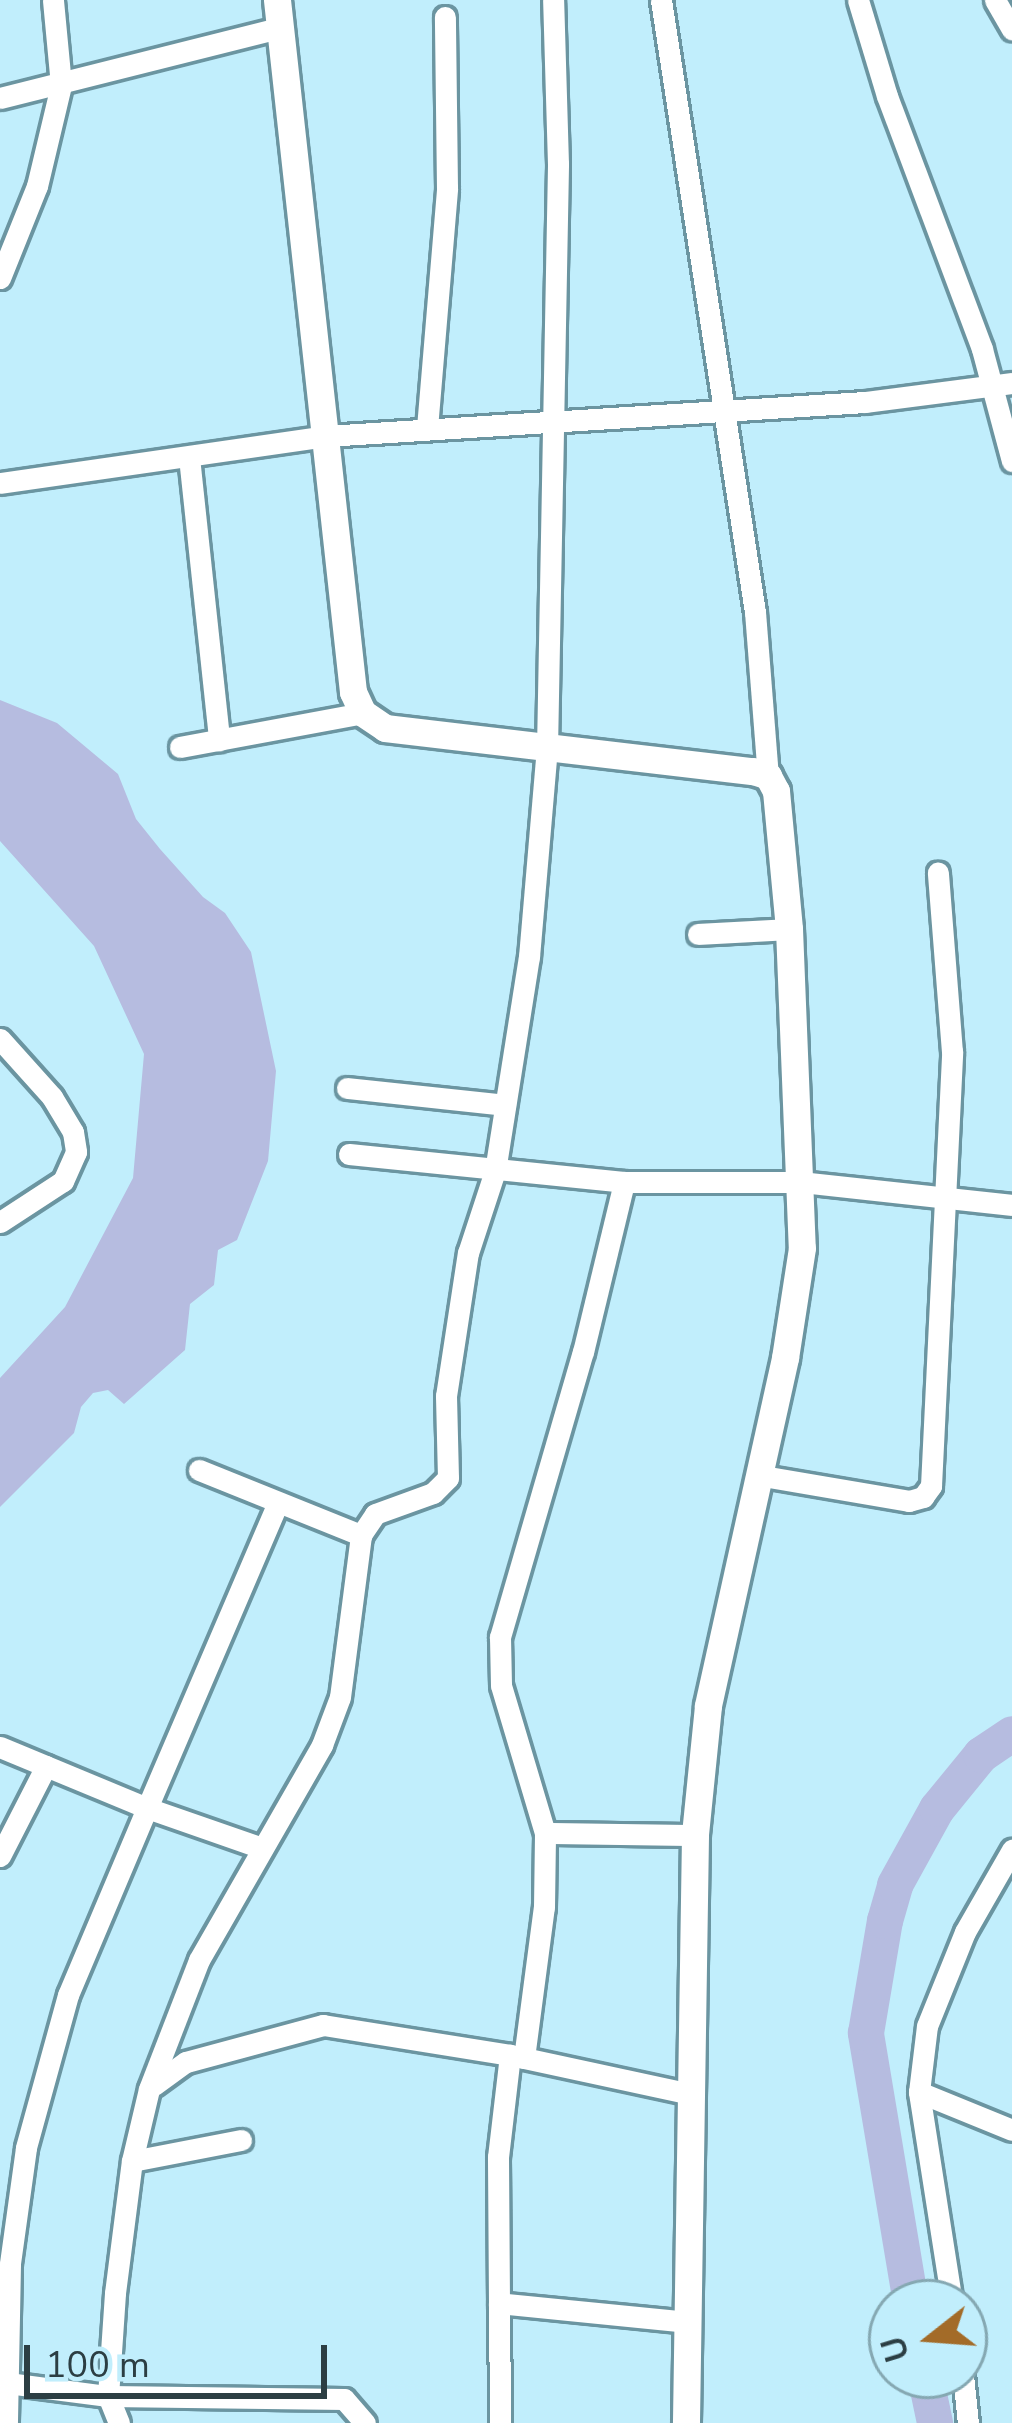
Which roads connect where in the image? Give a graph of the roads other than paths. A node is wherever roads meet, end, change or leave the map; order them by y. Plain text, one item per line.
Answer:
1 (53, 0) edge
2 (553, 0) edge
3 (661, 0) edge
4 (858, 0) edge
5 (995, 0) edge
6 (278, 14) edge
7 (445, 17) dead end
8 (1012, 31) edge
9 (61, 86) junction
10 (0, 98) edge
11 (0, 278) edge
12 (1002, 385) edge
13 (727, 412) junction
14 (551, 418) junction
15 (427, 428) junction
16 (326, 436) junction
17 (189, 457) junction
18 (1012, 461) edge
19 (0, 483) edge
20 (363, 713) junction
21 (219, 740) junction
22 (180, 747) dead end
23 (547, 749) junction
24 (768, 776) junction
25 (938, 873) dead end
26 (789, 929) junction
27 (698, 934) dead end
28 (0, 1039) edge
29 (347, 1088) dead end
30 (505, 1105) junction
31 (349, 1154) dead end
32 (495, 1171) junction
33 (624, 1182) junction
34 (801, 1182) junction
35 (946, 1197) junction
36 (1012, 1205) edge
37 (0, 1222) edge
38 (200, 1471) dead end
39 (757, 1475) junction
40 (277, 1504) junction
41 (361, 1535) junction
42 (0, 1747) edge
43 (46, 1766) junction
44 (147, 1808) junction
45 (544, 1833) junction
46 (695, 1835) junction
47 (262, 1848) junction
48 (1012, 1850) edge
49 (0, 1856) edge
50 (517, 2056) junction
51 (149, 2089) junction
52 (919, 2092) junction
53 (690, 2094) junction
54 (1012, 2130) edge
55 (241, 2140) dead end
56 (132, 2161) junction
57 (948, 2279) edge
58 (499, 2303) junction
59 (688, 2322) junction
60 (3, 2382) edge
61 (108, 2396) junction
62 (8, 2423) edge
63 (118, 2423) edge
64 (365, 2423) edge
65 (500, 2423) edge
66 (686, 2423) edge

1 - 9 street
2 - 14 street
3 - 13 street
4 - 12 street
5 - 8 street
6 - 9 street
6 - 16 street
7 - 15 street
9 - 10 street
9 - 11 street
12 - 13 street
12 - 18 street
13 - 14 street
13 - 24 street
14 - 15 street
14 - 23 street
15 - 16 street
16 - 17 street
16 - 20 street
17 - 19 street
17 - 21 street
20 - 21 street
20 - 23 street
21 - 22 street
23 - 24 street
23 - 30 street
24 - 26 street
25 - 35 street
26 - 27 street
26 - 34 street
28 - 37 street
29 - 30 street
30 - 32 street
31 - 32 street
32 - 33 street
32 - 41 street
33 - 34 street
33 - 45 street
34 - 35 street
34 - 39 street
35 - 36 street
35 - 39 street
38 - 40 street
39 - 46 street
40 - 41 street
40 - 44 street
41 - 47 street
42 - 43 street
43 - 44 street
43 - 49 street
44 - 47 street
44 - 60 street
45 - 46 street
45 - 50 street
46 - 53 street
47 - 51 street
48 - 52 street
50 - 51 street
50 - 53 street
50 - 58 street
51 - 56 street
52 - 54 street
52 - 57 street
53 - 59 street
55 - 56 street
56 - 61 street
58 - 59 street
58 - 65 street
59 - 66 street
60 - 61 street
60 - 62 street
61 - 63 street
61 - 64 street

